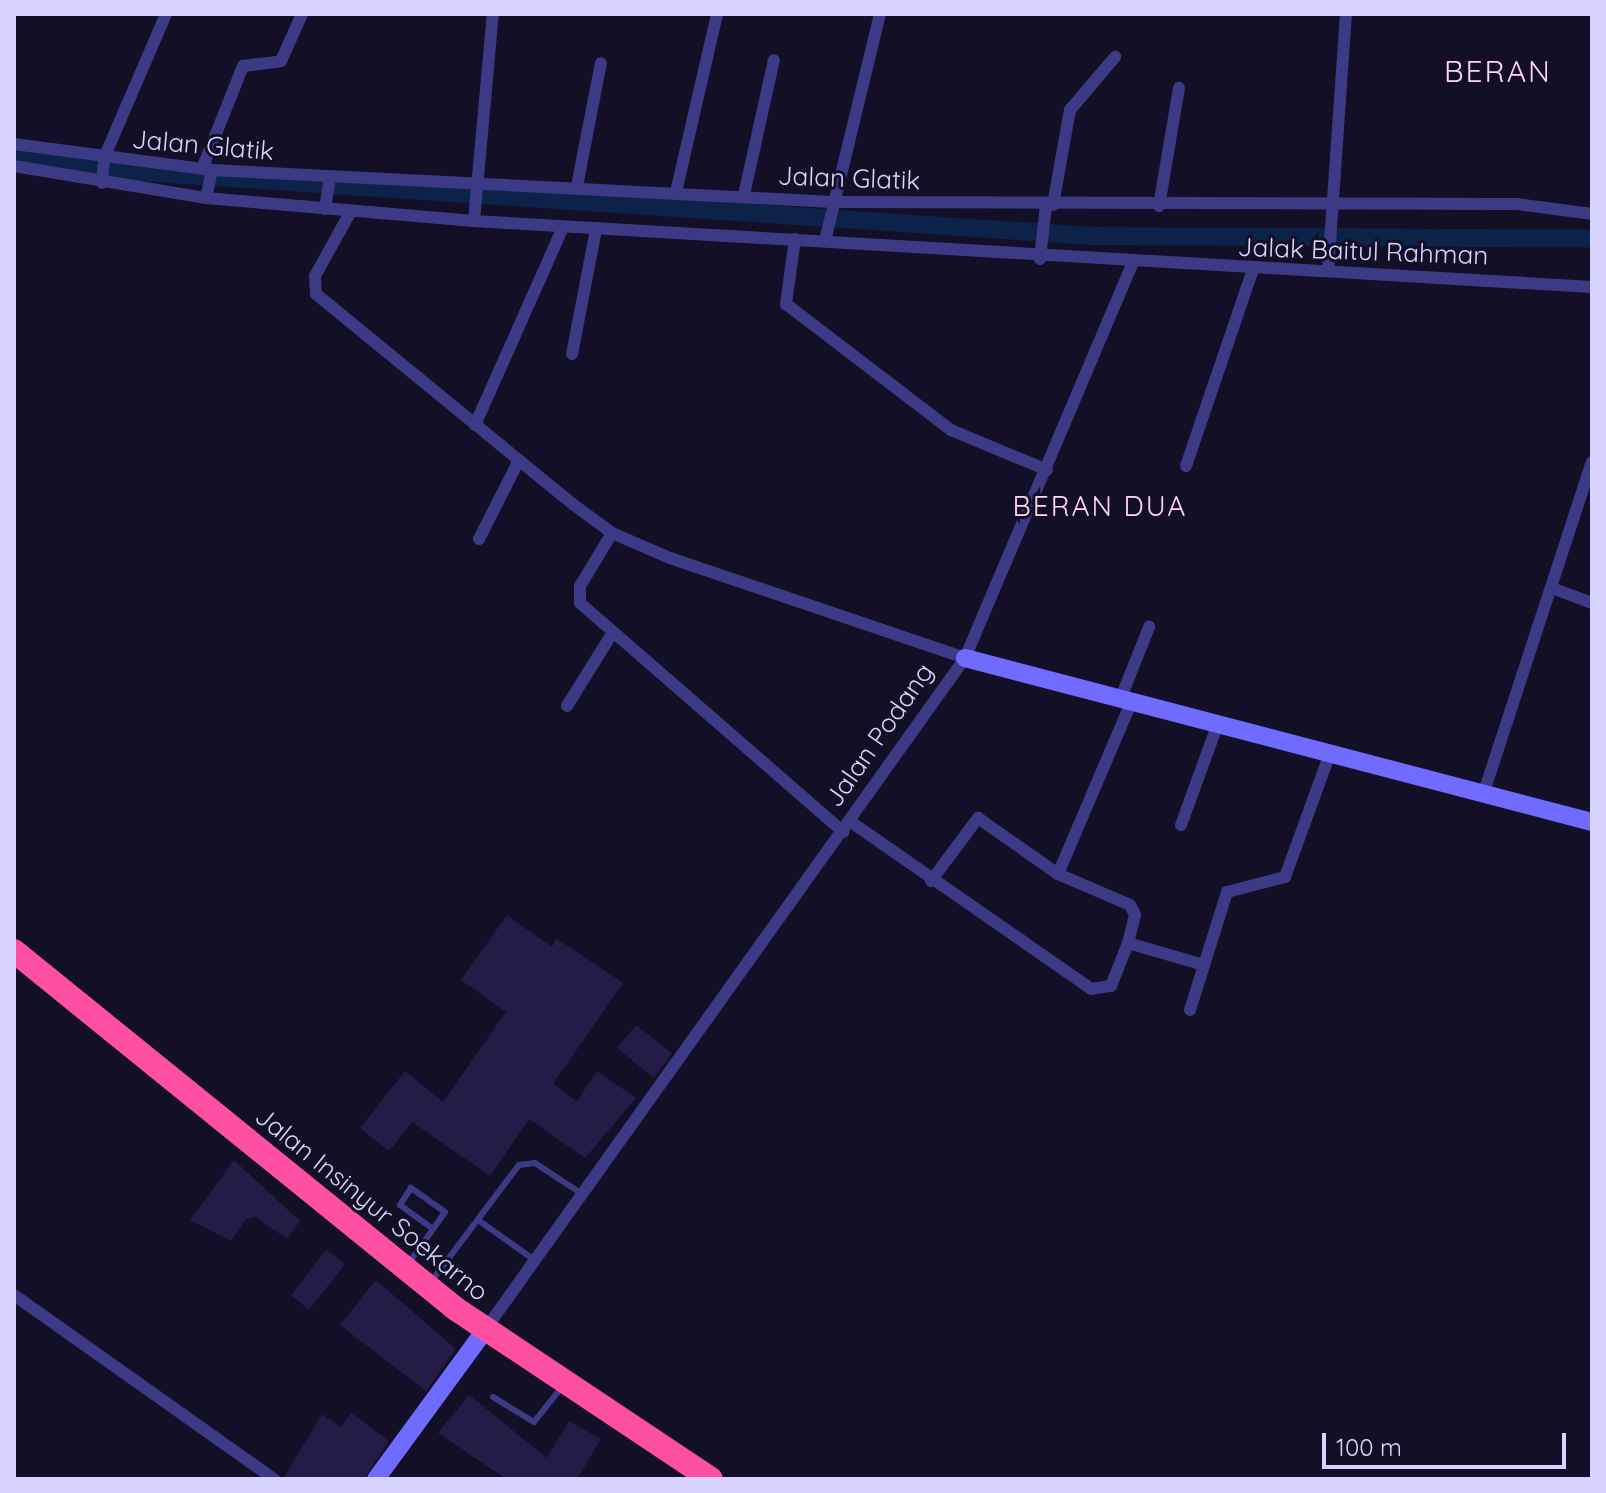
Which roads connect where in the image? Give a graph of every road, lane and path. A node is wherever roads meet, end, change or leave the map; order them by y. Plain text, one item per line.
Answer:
1 (166, 14) edge
2 (302, 14) edge
3 (493, 14) edge
4 (717, 14) edge
5 (880, 14) edge
6 (1346, 14) edge
7 (1115, 57) dead end
8 (774, 60) dead end
9 (601, 63) dead end
10 (1179, 88) dead end
11 (14, 144) edge
12 (104, 159) junction
13 (14, 166) edge
14 (208, 171) junction
15 (330, 179) junction
16 (102, 180) junction
17 (475, 185) junction
18 (577, 186) junction
19 (676, 192) junction
20 (207, 193) junction
21 (744, 195) junction
22 (326, 203) junction
23 (1050, 205) junction
24 (1159, 206) junction
25 (831, 207) junction
26 (1331, 207) junction
27 (351, 211) junction
28 (1592, 214) edge
29 (474, 221) junction
30 (563, 227) junction
31 (596, 229) junction
32 (826, 235) junction
33 (795, 239) junction
34 (1040, 259) junction
35 (1132, 264) junction
36 (1253, 269) junction
37 (1328, 271) junction
38 (1592, 287) edge
39 (572, 354) dead end
40 (475, 425) junction
41 (518, 462) junction
42 (1592, 462) edge
43 (1186, 466) dead end
44 (1047, 470) junction
45 (612, 533) junction
46 (479, 539) dead end
47 (1552, 588) junction
48 (1592, 603) edge
49 (1149, 627) dead end
50 (613, 632) junction
51 (965, 658) junction
52 (1125, 702) junction
53 (567, 706) dead end
54 (1217, 726) junction
55 (1329, 756) junction
56 (1483, 795) junction
57 (1592, 822) edge
58 (1181, 825) dead end
59 (847, 827) junction
60 (1058, 874) junction
61 (931, 881) junction
62 (1128, 943) junction
63 (14, 951) edge
64 (1204, 965) junction
65 (1190, 1010) dead end
66 (583, 1195) junction
67 (478, 1220) junction
68 (433, 1229) junction
69 (536, 1261) junction
70 (405, 1267) junction
71 (428, 1286) junction
72 (14, 1295) edge
73 (485, 1330) junction
74 (564, 1383) junction
75 (493, 1397) dead end
76 (274, 1479) edge
77 (376, 1479) edge
78 (711, 1479) edge

1 - 12 street
2 - 14 street
3 - 17 street
4 - 19 street
5 - 25 street
6 - 26 street
7 - 23 street
8 - 21 street
9 - 18 street
10 - 24 street
11 - 12 street, Jalan Glatik
12 - 14 street, Jalan Glatik
12 - 16 street
13 - 16 street, Jalak Baitul Rahman
14 - 15 street, Jalan Glatik
14 - 20 street
15 - 17 street, Jalan Glatik
15 - 22 street
16 - 20 street, Jalak Baitul Rahman
17 - 18 street, Jalan Glatik
17 - 29 street
18 - 19 street, Jalan Glatik
19 - 21 street, Jalan Glatik
20 - 22 street, Jalak Baitul Rahman
21 - 25 street, Jalan Glatik
22 - 27 street, Jalak Baitul Rahman
23 - 24 street, Jalan Glatik
23 - 25 street, Jalan Glatik
23 - 34 street
24 - 26 street, Jalan Glatik
25 - 32 street
26 - 28 street, Jalan Glatik
26 - 37 street
27 - 29 street, Jalak Baitul Rahman
27 - 40 street
29 - 30 street, Jalak Baitul Rahman
30 - 31 street, Jalak Baitul Rahman
30 - 40 street
31 - 33 street, Jalak Baitul Rahman
31 - 39 street
32 - 33 street, Jalak Baitul Rahman
32 - 34 street, Jalak Baitul Rahman
33 - 44 street
34 - 35 street, Jalak Baitul Rahman
35 - 36 street, Jalak Baitul Rahman
35 - 44 street
36 - 37 street, Jalak Baitul Rahman
36 - 43 street
37 - 38 street, Jalak Baitul Rahman
40 - 41 street
41 - 45 street
41 - 46 street
42 - 47 street
44 - 51 street
45 - 50 street
45 - 51 street
47 - 48 street
47 - 56 street
49 - 52 street
50 - 53 street
50 - 59 street
51 - 52 street, Jalan Podang
51 - 59 street, Jalan Podang
52 - 54 street, Jalan Podang
52 - 60 street
54 - 55 street, Jalan Podang
54 - 58 street
55 - 56 street, Jalan Podang
55 - 64 street
56 - 57 street, Jalan Podang
59 - 61 street
59 - 66 street, Jalan Podang
60 - 61 street
60 - 62 street
61 - 62 street
62 - 64 street
63 - 70 highway, Jalan Insinyur Soekarno
64 - 65 street
66 - 67 lane
66 - 69 street, Jalan Podang
67 - 69 lane
67 - 71 lane
68 - 68 lane
68 - 70 lane
69 - 73 street, Jalan Podang
70 - 71 highway, Jalan Insinyur Soekarno
71 - 73 highway, Jalan Insinyur Soekarno
72 - 76 street
73 - 74 highway, Jalan Insinyur Soekarno
73 - 77 street
74 - 75 lane
74 - 78 highway, Jalan Insinyur Soekarno

